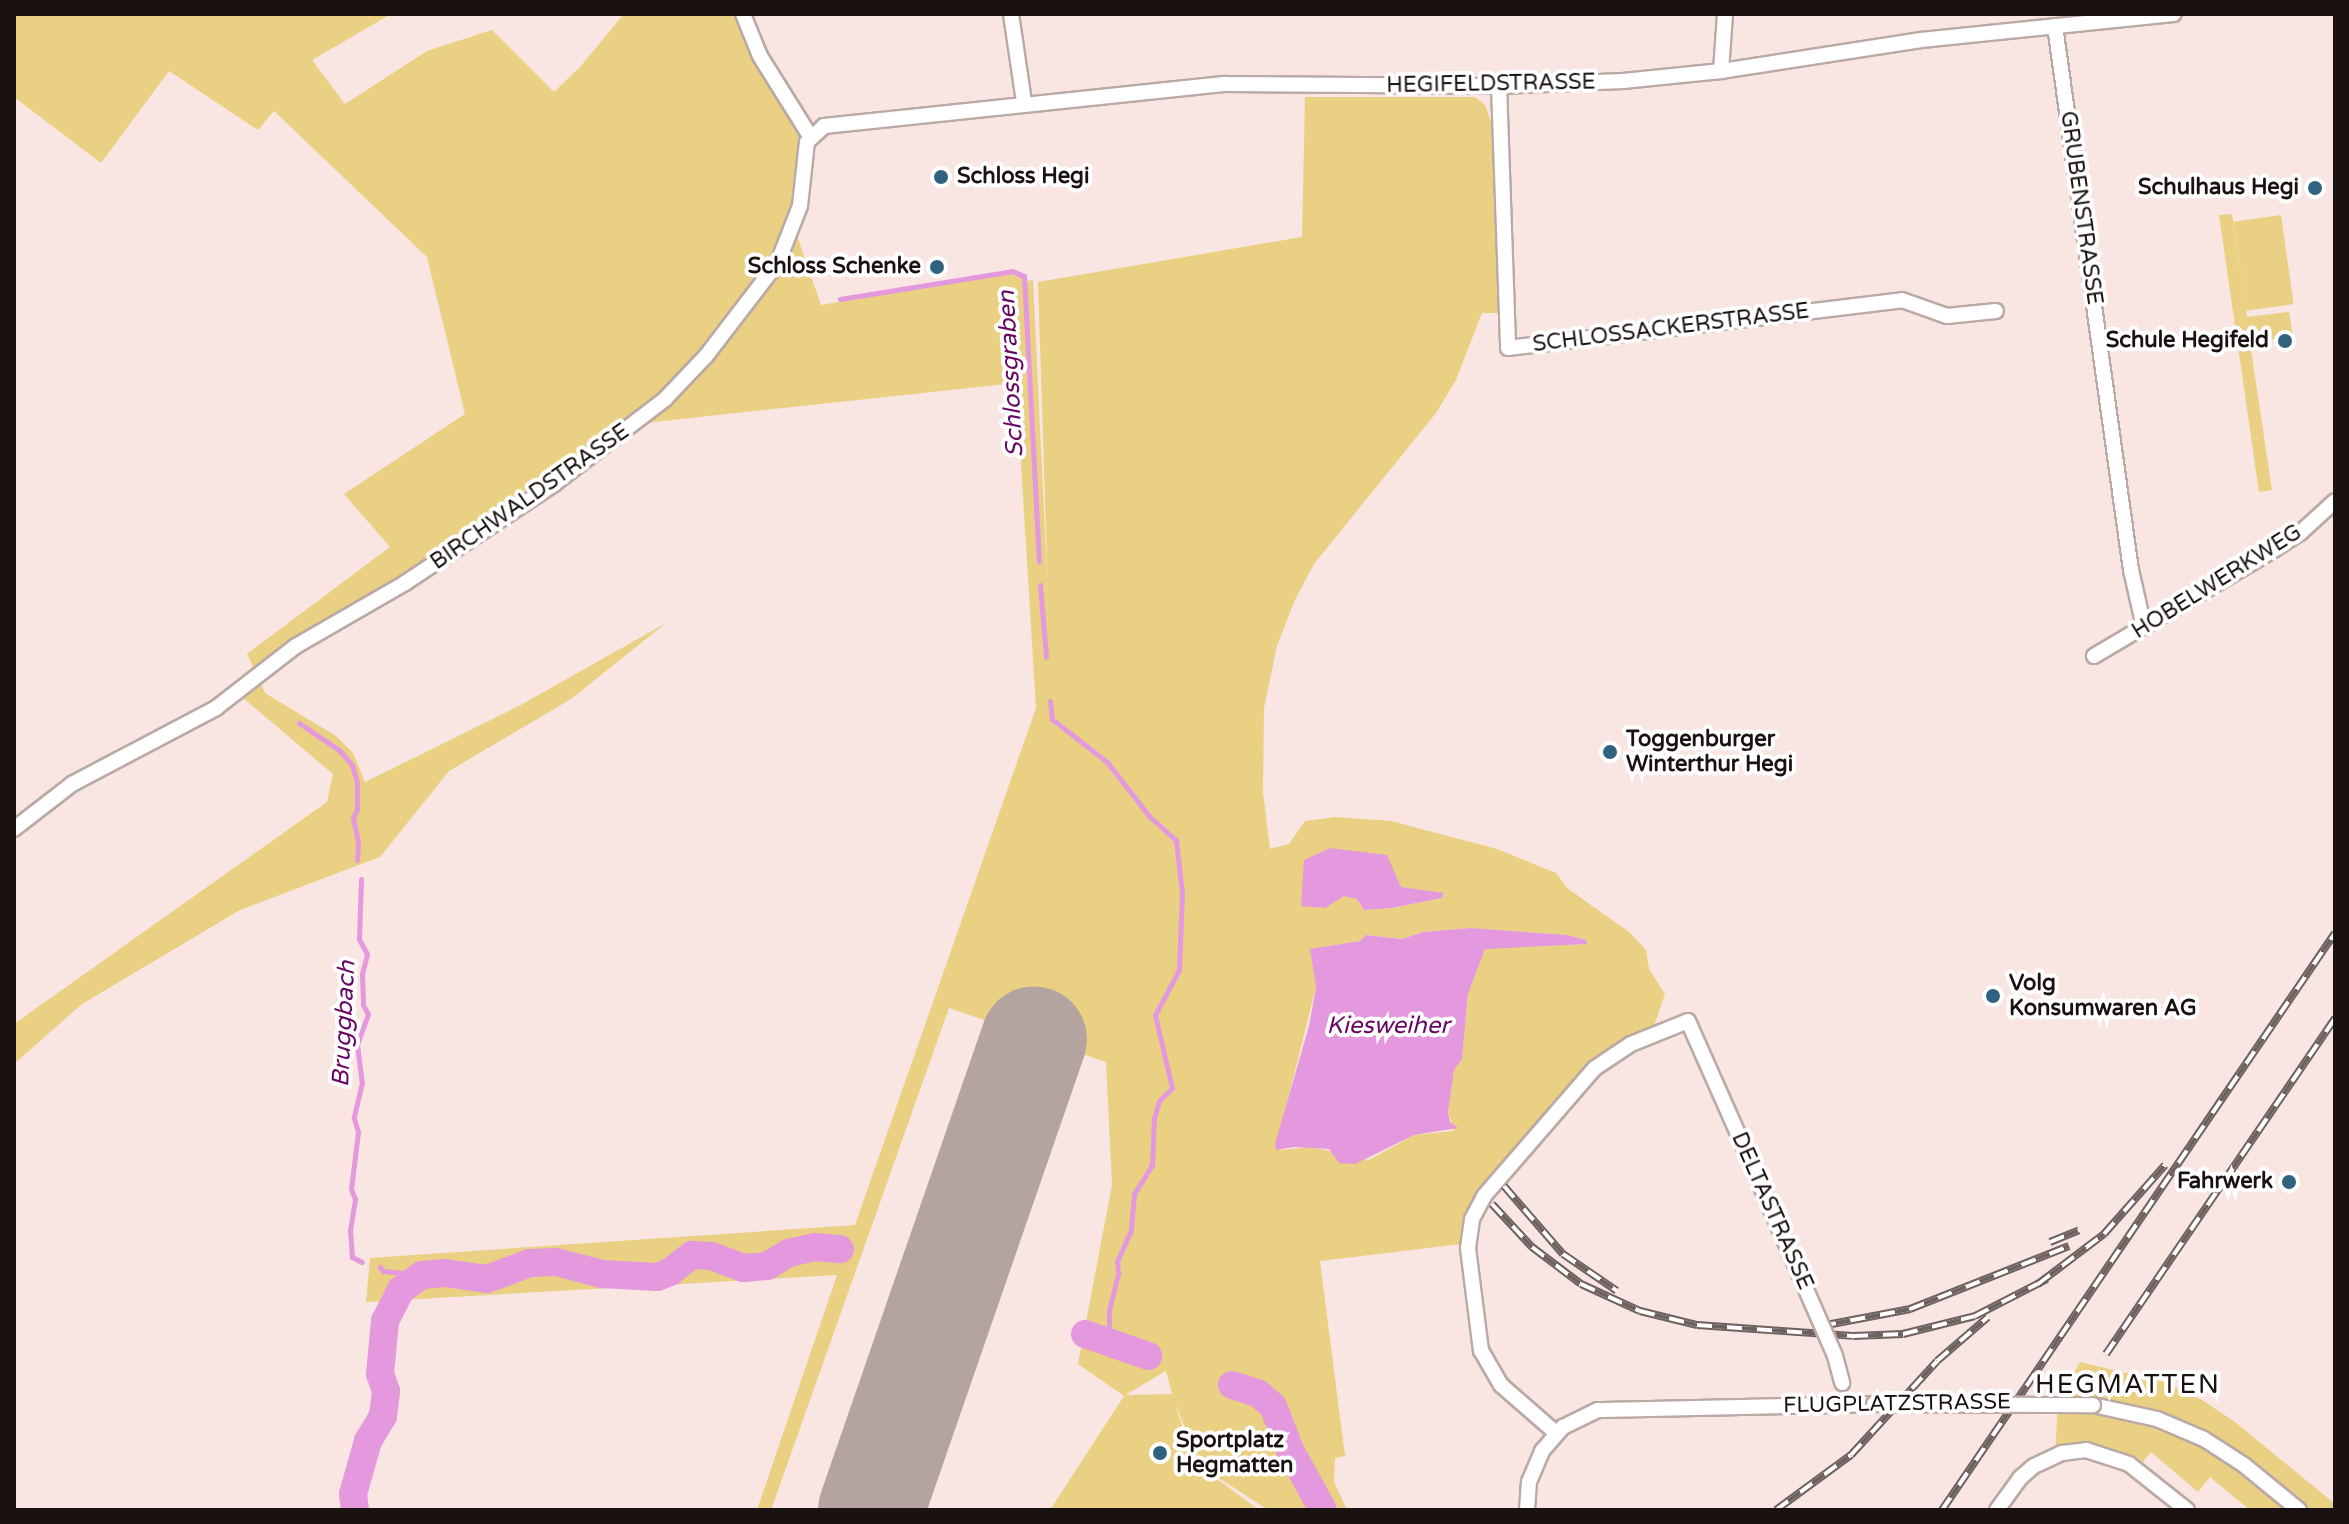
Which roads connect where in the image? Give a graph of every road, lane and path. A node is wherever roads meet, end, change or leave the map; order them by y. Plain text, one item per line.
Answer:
1 (743, 14) edge
2 (1011, 14) edge
3 (1725, 14) edge
4 (2174, 14) edge
5 (2070, 19) edge
6 (2055, 26) junction
7 (1721, 71) junction
8 (1499, 86) junction
9 (1024, 102) junction
10 (810, 136) junction
11 (1996, 311) dead end
12 (2335, 501) edge
13 (2144, 627) junction
14 (2094, 656) dead end
15 (14, 829) edge
16 (1843, 1404) junction
17 (1556, 1433) junction
18 (1527, 1510) edge
19 (1997, 1510) edge
20 (2187, 1510) edge
21 (2299, 1510) edge

1 - 10 street
2 - 9 street
3 - 7 street
4 - 5 street, HEGIFELDSTRASSE
5 - 6 street, HEGIFELDSTRASSE
6 - 7 street, HEGIFELDSTRASSE
6 - 13 street, GRUBENSTRASSE
7 - 8 street, HEGIFELDSTRASSE
8 - 9 street, HEGIFELDSTRASSE
8 - 11 street, SCHLOSSACKERSTRASSE
9 - 10 street, HEGIFELDSTRASSE
10 - 15 street, BIRCHWALDSTRASSE
12 - 13 street, HOBELWERKWEG
13 - 14 street, HOBELWERKWEG
16 - 17 street, FLUGPLATZSTRASSE
16 - 17 street, DELTASTRASSE, bridge
16 - 21 street, FLUGPLATZSTRASSE, bridge
17 - 18 street, FLUGPLATZSTRASSE
19 - 20 street

